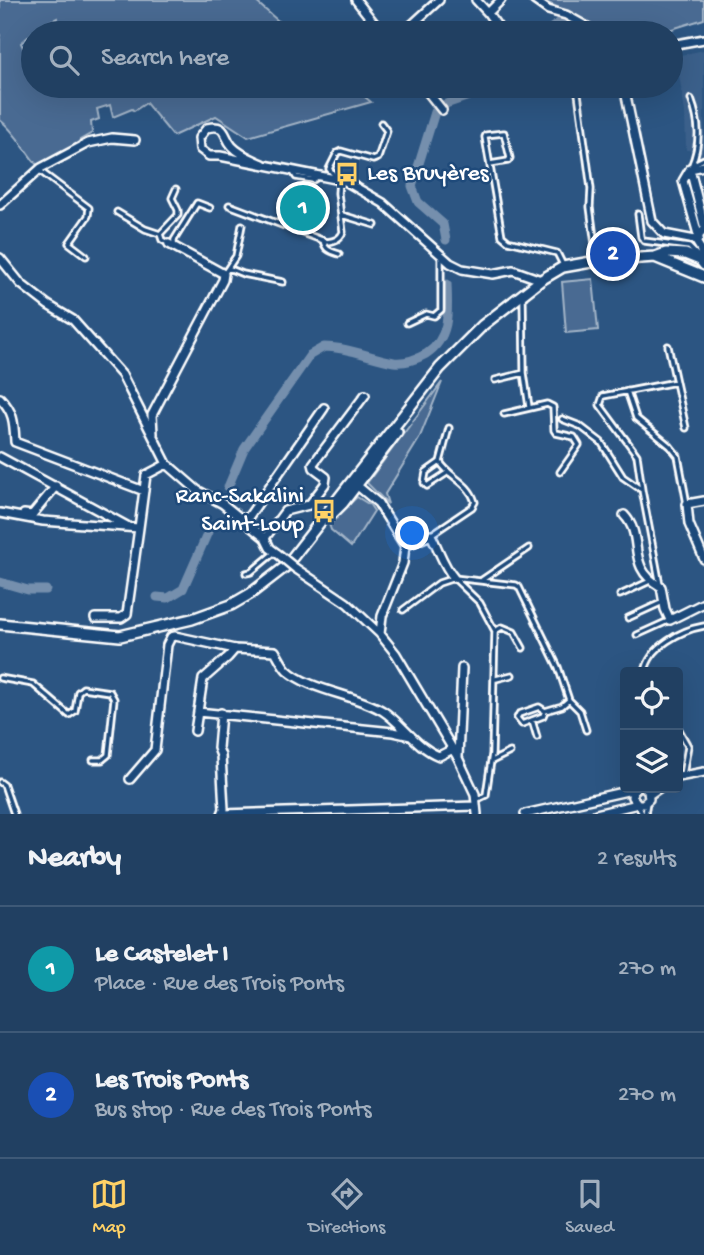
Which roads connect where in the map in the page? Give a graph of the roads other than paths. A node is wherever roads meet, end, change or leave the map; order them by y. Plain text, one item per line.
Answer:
1 (356, 0) edge
2 (439, 0) edge
3 (476, 0) edge
4 (501, 0) edge
5 (534, 0) edge
6 (488, 13) junction
7 (373, 21) edge
8 (416, 21) edge
9 (493, 21) edge
10 (576, 21) edge
11 (704, 39) edge
12 (683, 43) edge
13 (433, 98) edge
14 (579, 98) edge
15 (627, 98) edge
16 (691, 99) dead end
17 (440, 107) dead end
18 (381, 123) dead end
19 (135, 140) dead end
20 (230, 144) junction
21 (220, 156) junction
22 (704, 159) edge
23 (263, 164) junction
24 (490, 164) junction
25 (704, 166) edge
26 (691, 167) junction
27 (39, 170) junction
28 (338, 179) junction
29 (176, 189) dead end
30 (0, 205) edge
31 (229, 205) dead end
32 (210, 208) dead end
33 (117, 212) dead end
34 (638, 214) dead end
35 (342, 215) junction
36 (242, 225) dead end
37 (375, 225) dead end
38 (704, 225) edge
39 (704, 230) edge
40 (160, 234) junction
41 (323, 240) junction
42 (700, 243) edge
43 (172, 245) junction
44 (340, 254) dead end
45 (86, 256) dead end
46 (441, 257) junction
47 (656, 257) junction
48 (0, 258) edge
49 (597, 261) junction
50 (703, 262) edge
51 (563, 267) junction
52 (513, 270) junction
53 (226, 271) junction
54 (704, 277) edge
55 (541, 280) junction
56 (283, 282) dead end
57 (526, 291) junction
58 (407, 323) dead end
59 (668, 346) dead end
60 (524, 373) junction
61 (495, 380) dead end
62 (676, 383) junction
63 (627, 391) junction
64 (365, 394) dead end
65 (0, 398) edge
66 (529, 407) junction
67 (324, 408) dead end
68 (504, 414) dead end
69 (562, 419) dead end
70 (449, 428) dead end
71 (686, 428) dead end
72 (154, 438) junction
73 (0, 457) edge
74 (440, 462) junction
75 (167, 464) junction
76 (559, 472) dead end
77 (447, 473) junction
78 (354, 483) junction
79 (56, 486) junction
80 (642, 490) junction
81 (144, 491) junction
82 (704, 500) edge
83 (687, 504) junction
84 (0, 512) edge
85 (624, 515) dead end
86 (245, 522) junction
87 (135, 528) junction
88 (431, 535) junction
89 (265, 538) junction
90 (405, 546) junction
91 (529, 548) dead end
92 (277, 553) junction
93 (704, 559) edge
94 (246, 573) dead end
95 (454, 578) junction
96 (650, 581) junction
97 (481, 582) junction
98 (661, 587) junction
99 (620, 596) dead end
100 (663, 602) junction
101 (704, 603) edge
102 (403, 610) dead end
103 (95, 618) dead end
104 (628, 618) dead end
105 (670, 620) junction
106 (0, 624) edge
107 (704, 626) edge
108 (495, 631) junction
109 (380, 634) junction
110 (637, 635) dead end
111 (523, 648) dead end
112 (234, 649) junction
113 (646, 667) edge
114 (462, 668) dead end
115 (512, 675) dead end
116 (0, 678) edge
117 (496, 678) junction
118 (569, 700) junction
119 (545, 711) junction
120 (198, 712) junction
121 (221, 713) junction
122 (532, 720) junction
123 (586, 730) dead end
124 (195, 731) dead end
125 (412, 736) junction
126 (537, 737) dead end
127 (683, 737) edge
128 (453, 749) junction
129 (510, 752) dead end
130 (458, 758) junction
131 (93, 760) dead end
132 (492, 761) junction
133 (683, 768) edge
134 (704, 772) edge
135 (683, 777) edge
136 (130, 779) dead end
137 (0, 782) edge
138 (620, 792) edge
139 (634, 793) edge
140 (645, 793) edge
141 (646, 793) edge
142 (638, 804) junction
143 (476, 807) edge
144 (14, 814) edge
145 (222, 814) edge
146 (525, 814) edge
147 (596, 814) edge
148 (644, 814) edge

1 - 7 street
2 - 8 street
3 - 6 street
4 - 6 street
5 - 10 street
6 - 9 street
11 - 12 street
13 - 17 street
14 - 49 lane
15 - 42 street
16 - 26 lane
18 - 28 lane
19 - 27 street
20 - 21 street
20 - 21 street
20 - 23 street
21 - 23 street
22 - 26 lane
23 - 28 street
24 - 24 lane
24 - 51 lane
25 - 26 street
26 - 38 street
26 - 42 street
27 - 30 street
27 - 45 lane
28 - 35 lane
28 - 46 street
29 - 40 lane
31 - 41 lane
32 - 43 lane
33 - 40 lane
34 - 50 lane
35 - 37 lane
35 - 41 lane
36 - 53 lane
39 - 42 street
40 - 43 lane
41 - 44 lane
42 - 50 street
43 - 53 street
46 - 52 street
46 - 58 lane
47 - 49 street
47 - 50 street
47 - 54 street
48 - 72 street
49 - 51 street
51 - 55 street
52 - 55 street
52 - 57 street
53 - 56 lane
53 - 72 street
55 - 57 street
57 - 60 lane
57 - 78 street
59 - 62 lane
60 - 61 lane
60 - 66 lane
62 - 63 lane
62 - 71 lane
63 - 80 lane
63 - 83 lane
64 - 89 street
65 - 81 street
66 - 68 lane
66 - 76 lane
67 - 86 street
69 - 80 lane
70 - 74 lane
72 - 75 street
73 - 79 street
74 - 77 lane
74 - 77 lane
75 - 81 street
75 - 86 street
77 - 88 lane
78 - 90 street
78 - 106 street
79 - 84 street
79 - 87 street
80 - 98 lane
81 - 87 street
82 - 83 street
83 - 93 street
84 - 87 street
85 - 96 street
86 - 89 street
87 - 103 street
88 - 90 street
88 - 95 street
89 - 92 street
90 - 109 street
91 - 97 lane
92 - 94 lane
92 - 109 street, bridge
95 - 97 lane
95 - 102 lane
95 - 108 lane
96 - 98 street
96 - 99 lane
97 - 118 lane
98 - 100 street
100 - 104 lane
100 - 105 street
101 - 105 street
105 - 110 lane
107 - 113 lane
108 - 111 lane
108 - 117 lane
109 - 128 street
112 - 120 street
112 - 125 street
112 - 136 street
114 - 130 street
115 - 117 lane
116 - 131 lane
117 - 132 lane
118 - 119 lane
118 - 123 lane
119 - 122 lane
119 - 122 lane
120 - 121 street
120 - 124 street
121 - 125 street
121 - 145 street
122 - 126 lane
125 - 128 street
127 - 133 lane
128 - 130 street
129 - 132 lane
130 - 143 street
132 - 143 lane
134 - 135 street
137 - 144 lane
138 - 146 street
139 - 142 street
140 - 142 street
141 - 148 lane
142 - 147 street
142 - 148 lane
143 - 145 street

